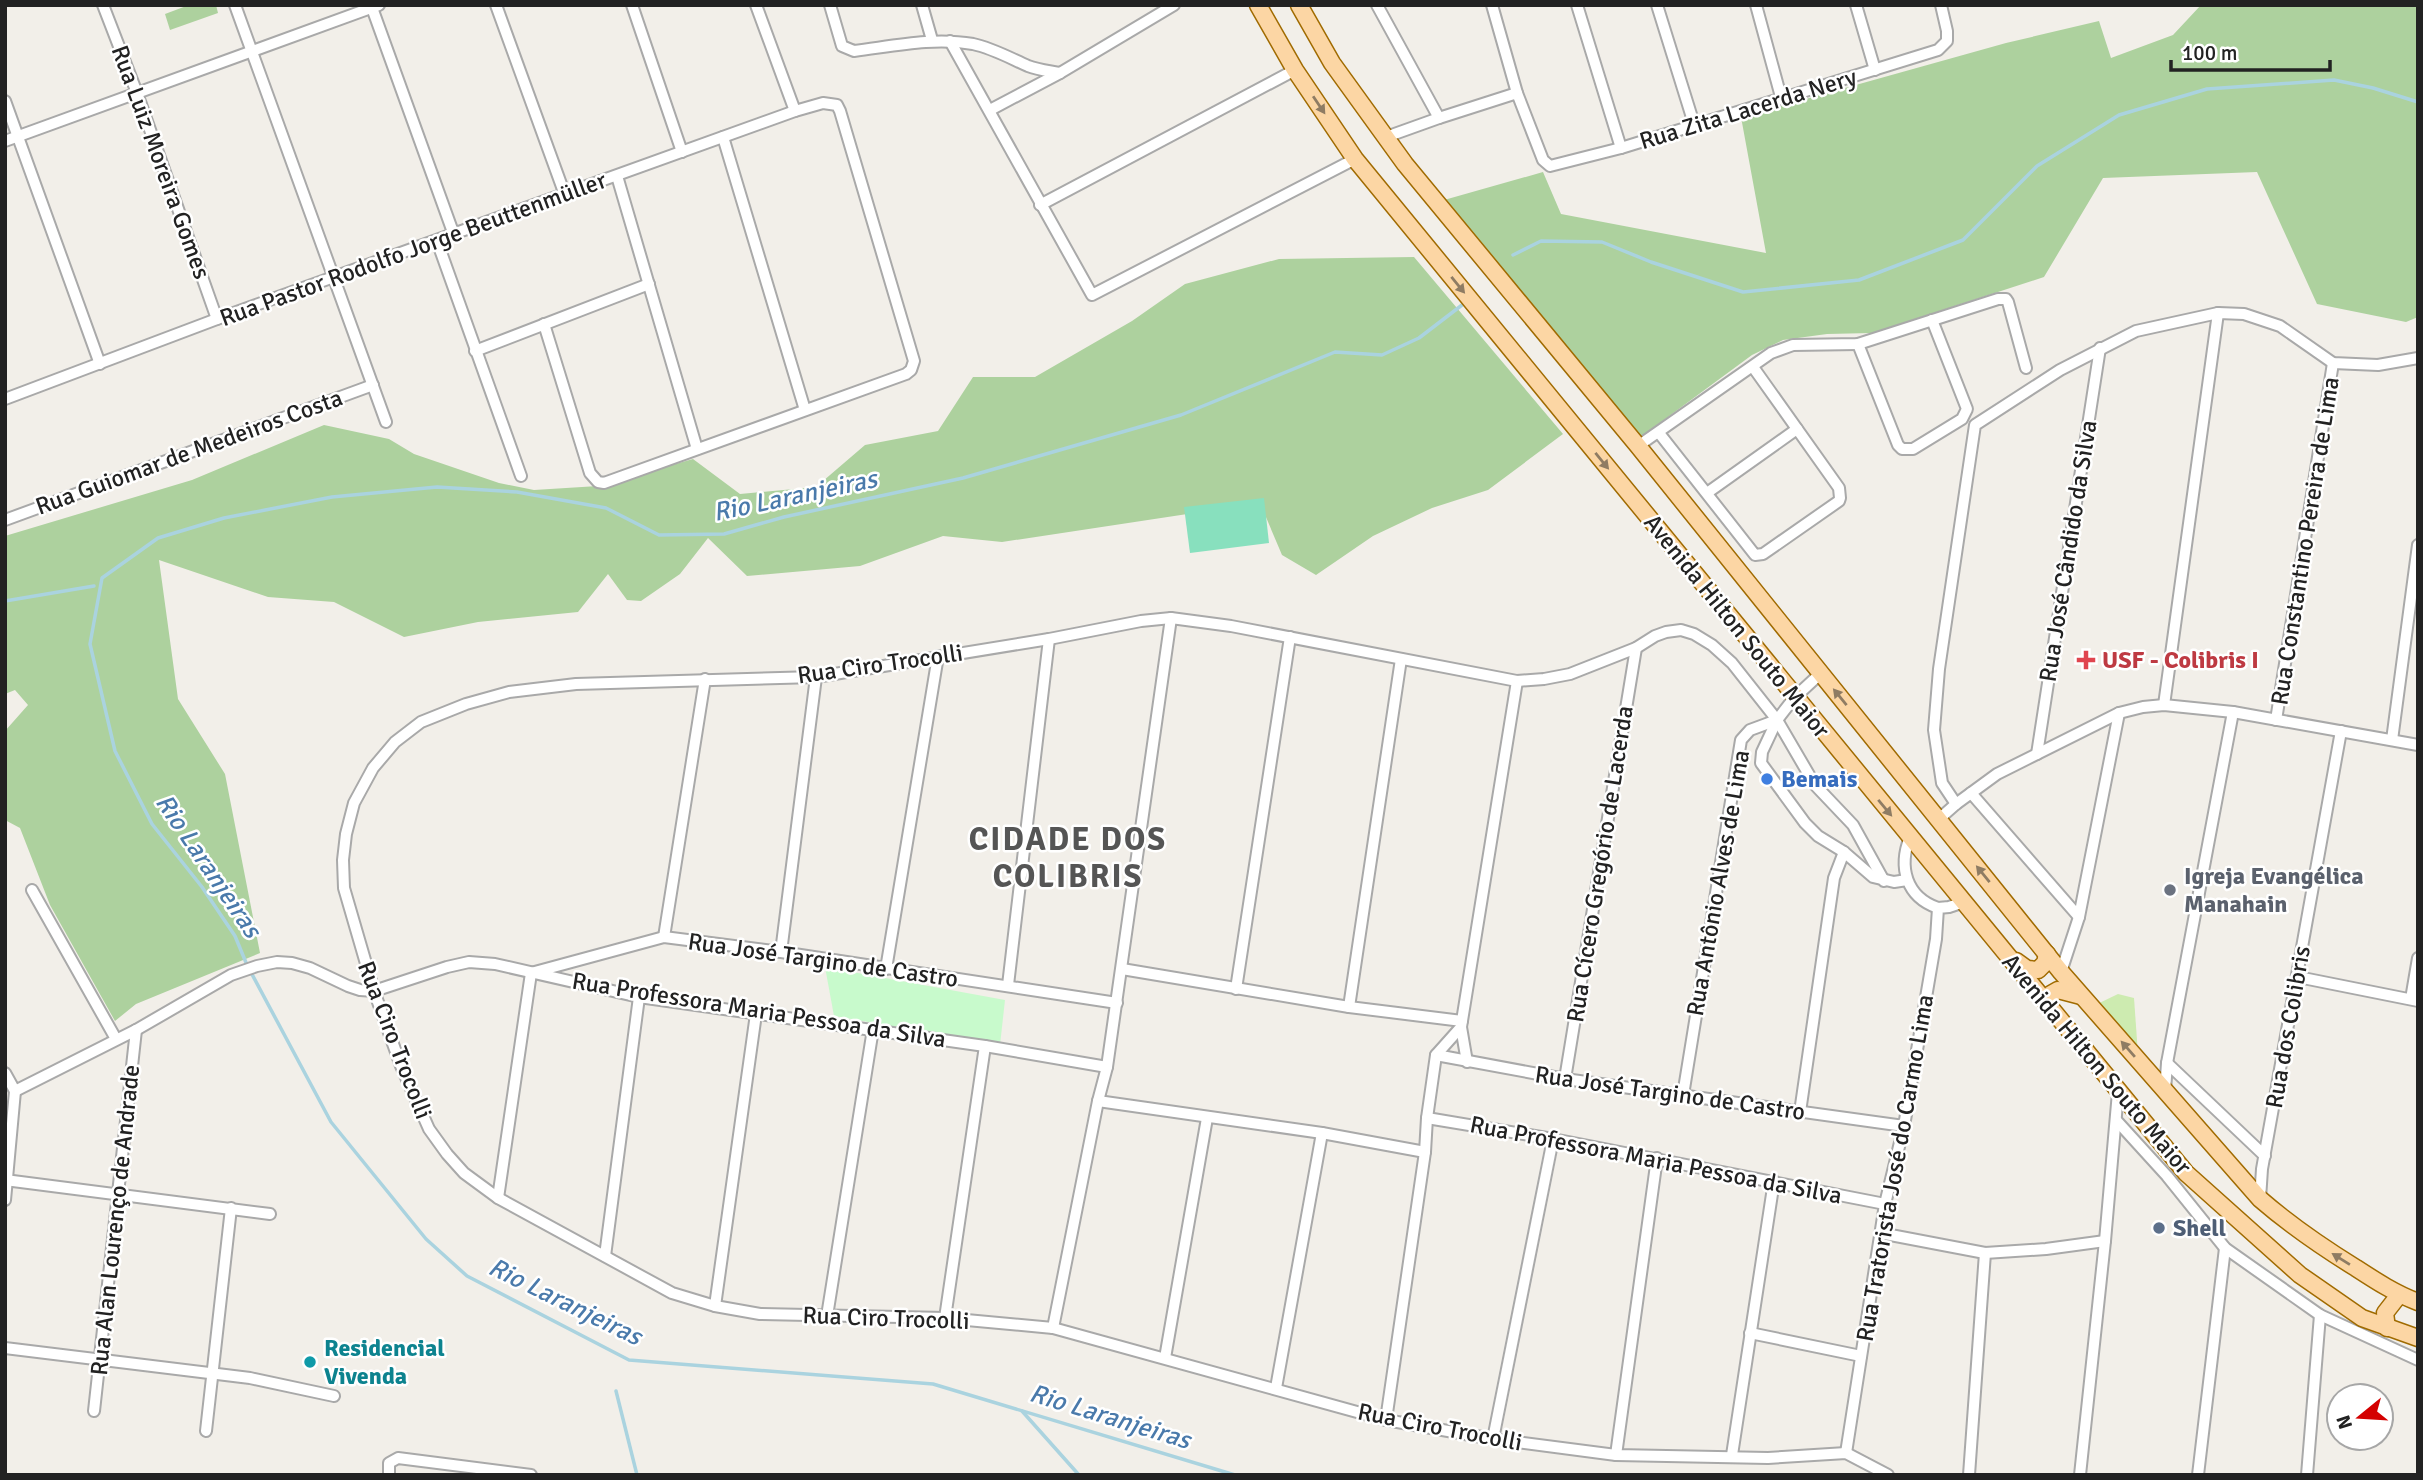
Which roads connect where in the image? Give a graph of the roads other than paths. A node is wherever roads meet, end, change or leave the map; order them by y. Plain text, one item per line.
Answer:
1 (103, 5) edge
2 (235, 5) edge
3 (496, 5) edge
4 (632, 5) edge
5 (756, 5) edge
6 (830, 5) edge
7 (922, 5) edge
8 (1174, 5) edge
9 (1258, 5) edge
10 (1300, 5) edge
11 (1377, 5) edge
12 (1492, 5) edge
13 (1577, 5) edge
14 (1657, 5) edge
15 (1756, 5) edge
16 (1856, 5) edge
17 (1941, 5) edge
18 (374, 6) edge
19 (932, 40) junction
20 (950, 41) junction
21 (252, 51) junction
22 (1875, 69) junction
23 (1295, 70) junction
24 (1060, 74) junction
25 (187, 77) junction
26 (192, 90) dead end
27 (137, 93) junction
28 (1517, 93) junction
29 (1781, 97) junction
30 (5, 101) edge
31 (990, 110) junction
32 (795, 111) junction
33 (1439, 118) junction
34 (1694, 124) junction
35 (17, 137) junction
36 (723, 137) junction
37 (1386, 137) junction
38 (5, 141) edge
39 (1621, 148) junction
40 (682, 152) junction
41 (1355, 159) junction
42 (617, 176) junction
43 (565, 195) junction
44 (1040, 205) junction
45 (454, 235) junction
46 (437, 241) junction
47 (334, 279) junction
48 (649, 284) junction
49 (2218, 313) junction
50 (218, 319) junction
51 (1932, 320) junction
52 (544, 324) junction
53 (1858, 344) junction
54 (2100, 348) junction
55 (475, 351) junction
56 (2418, 358) edge
57 (2333, 363) junction
58 (100, 364) junction
59 (1753, 367) junction
60 (2026, 368) dead end
61 (373, 385) junction
62 (5, 399) edge
63 (805, 410) junction
64 (386, 422) dead end
65 (1797, 429) junction
66 (1658, 433) junction
67 (1638, 446) junction
68 (697, 449) junction
69 (520, 476) dead end
70 (1707, 493) junction
71 (5, 520) edge
72 (2418, 545) edge
73 (1171, 618) junction
74 (1290, 637) junction
75 (1049, 639) junction
76 (1636, 648) junction
77 (939, 656) junction
78 (1401, 659) junction
79 (1821, 673) junction
80 (816, 677) junction
81 (705, 679) junction
82 (1517, 681) junction
83 (1794, 698) junction
84 (2164, 705) junction
85 (2233, 712) junction
86 (2119, 713) junction
87 (1777, 720) junction
88 (2276, 720) junction
89 (2341, 731) junction
90 (2392, 740) junction
91 (2418, 745) edge
92 (2037, 754) junction
93 (1971, 793) junction
94 (1956, 804) junction
95 (1939, 819) junction
96 (1910, 837) junction
97 (1844, 852) junction
98 (1907, 880) junction
99 (1884, 881) junction
100 (32, 890) dead end
101 (1964, 902) junction
102 (1938, 908) junction
103 (2079, 917) junction
104 (664, 937) junction
105 (781, 952) junction
106 (2047, 954) junction
107 (2008, 956) junction
108 (2418, 958) edge
109 (886, 969) junction
110 (1122, 969) junction
111 (2061, 972) junction
112 (531, 973) junction
113 (2298, 978) junction
114 (1008, 985) junction
115 (1236, 989) junction
116 (374, 991) junction
117 (2081, 996) junction
118 (639, 997) junction
119 (2414, 1000) edge
120 (2045, 1001) junction
121 (1117, 1003) junction
122 (1349, 1007) junction
123 (756, 1014) junction
124 (1461, 1024) junction
125 (873, 1029) junction
126 (136, 1030) junction
127 (116, 1039) junction
128 (985, 1045) junction
129 (1436, 1055) junction
130 (1466, 1062) junction
131 (2167, 1063) junction
132 (1107, 1067) junction
133 (5, 1073) edge
134 (1565, 1079) junction
135 (15, 1091) junction
136 (2165, 1091) junction
137 (2118, 1092) junction
138 (1683, 1095) junction
139 (1098, 1101) junction
140 (1800, 1112) junction
141 (1207, 1118) junction
142 (1427, 1118) junction
143 (2116, 1120) junction
144 (1904, 1126) junction
145 (1322, 1133) junction
146 (1553, 1139) junction
147 (1425, 1152) junction
148 (2264, 1156) junction
149 (1657, 1158) junction
150 (6, 1180) edge
151 (1774, 1181) junction
152 (118, 1193) junction
153 (498, 1198) junction
154 (2260, 1199) junction
155 (5, 1200) edge
156 (1885, 1204) junction
157 (232, 1208) junction
158 (270, 1214) dead end
159 (1880, 1233) junction
160 (2105, 1241) junction
161 (2225, 1248) junction
162 (1985, 1253) junction
163 (605, 1256) junction
164 (2399, 1295) junction
165 (2418, 1302) edge
166 (715, 1306) junction
167 (2320, 1315) junction
168 (827, 1316) junction
169 (945, 1318) junction
170 (1053, 1328) junction
171 (2387, 1328) junction
172 (1750, 1333) junction
173 (2418, 1338) edge
174 (5, 1348) edge
175 (1861, 1356) junction
176 (1165, 1359) junction
177 (99, 1360) junction
178 (2418, 1360) edge
179 (212, 1374) junction
180 (1276, 1388) junction
181 (334, 1396) dead end
182 (94, 1411) dead end
183 (1386, 1420) junction
184 (206, 1431) dead end
185 (1493, 1439) junction
186 (1846, 1453) junction
187 (1616, 1455) junction
188 (1731, 1455) junction
189 (389, 1470) edge
190 (503, 1474) edge
191 (531, 1475) edge
192 (1888, 1475) edge
193 (1969, 1475) edge
194 (2080, 1475) edge
195 (2198, 1475) edge
196 (2307, 1475) edge

1 - 27 street, Rua Luiz Moreira Gomes
2 - 21 street
3 - 43 street
4 - 40 street
5 - 32 street
6 - 19 street
7 - 19 street
8 - 24 street
9 - 23 main road, Avenida Hilton Souto Maior
10 - 37 main road, Avenida Hilton Souto Maior
11 - 33 street
12 - 28 street
13 - 39 street
14 - 34 street
15 - 29 street
16 - 22 street
17 - 22 street, Rua Zita Lacerda Nery
18 - 21 street
18 - 45 street
19 - 20 street
20 - 24 street
20 - 31 street
21 - 25 street
21 - 47 street
22 - 29 street, Rua Zita Lacerda Nery
23 -> 41 main road, Avenida Hilton Souto Maior
23 - 44 street
24 - 31 street
25 - 26 street
25 - 27 street
27 - 35 street
27 - 50 street, Rua Luiz Moreira Gomes
28 - 33 street
28 - 39 street, Rua Zita Lacerda Nery
29 - 34 street, Rua Zita Lacerda Nery
30 - 35 street
31 - 44 street
32 - 36 street, Rua Pastor Rodolfo Jorge Beuttenmüller
32 - 63 street, Rua Pastor Rodolfo Jorge Beuttenmüller
33 - 37 street
34 - 39 street, Rua Zita Lacerda Nery
35 - 38 street
35 - 58 street
36 - 40 street, Rua Pastor Rodolfo Jorge Beuttenmüller
36 - 63 street
37 - 67 main road, Avenida Hilton Souto Maior
40 - 42 street, Rua Pastor Rodolfo Jorge Beuttenmüller
41 - 44 street
41 -> 83 main road, Avenida Hilton Souto Maior
42 - 43 street, Rua Pastor Rodolfo Jorge Beuttenmüller
42 - 48 street
43 - 45 street, Rua Pastor Rodolfo Jorge Beuttenmüller
45 - 46 street, Rua Pastor Rodolfo Jorge Beuttenmüller
46 - 47 street, Rua Pastor Rodolfo Jorge Beuttenmüller
46 - 55 street
47 - 50 street, Rua Pastor Rodolfo Jorge Beuttenmüller
47 - 61 street
48 - 52 street
48 - 68 street
49 - 54 street
49 - 57 street
49 - 84 street
50 - 58 street, Rua Pastor Rodolfo Jorge Beuttenmüller
51 - 53 street
51 - 53 street
51 - 60 street
52 - 55 street
52 - 68 street
53 - 59 street
54 - 92 street, Rua José Cândido da Silva
54 - 94 street
55 - 69 street
56 - 57 street
57 - 88 street, Rua Constantino Pereira de Lima
58 - 62 street, Rua Pastor Rodolfo Jorge Beuttenmüller
59 - 65 street
59 - 66 street
61 - 64 street
61 - 71 street, Rua Guiomar de Medeiros Costa
63 - 68 street
65 - 70 street
65 - 70 street
66 - 67 street
66 - 70 street
67 - 79 main road, Avenida Hilton Souto Maior
72 - 90 street
73 - 74 street, Rua Ciro Trocolli
73 - 75 street, Rua Ciro Trocolli
73 - 110 street
74 - 78 street, Rua Ciro Trocolli
74 - 115 street
75 - 77 street, Rua Ciro Trocolli
75 - 114 street
76 - 82 street, Rua Ciro Trocolli
76 - 87 street, Rua Ciro Trocolli
76 - 134 street, Rua Cícero Gregório de Lacerda
77 - 80 street, Rua Ciro Trocolli
77 - 109 street
78 - 82 street, Rua Ciro Trocolli
78 - 122 street
79 - 83 street, Rua Antônio Alves de Lima
95 -> 79 main road, Avenida Hilton Souto Maior
80 - 81 street, Rua Ciro Trocolli
80 - 105 street
81 - 104 street
81 - 116 street, Rua Ciro Trocolli
82 - 124 street
83 - 87 street, Rua Antônio Alves de Lima
83 -> 96 main road, Avenida Hilton Souto Maior
84 - 85 street
84 - 86 street
85 - 88 street
85 - 131 street
86 - 92 street
86 - 103 street
87 - 97 street
87 - 99 street, Rua Ciro Trocolli
87 - 138 street, Rua Antônio Alves de Lima
88 - 89 street
89 - 90 street
89 - 113 street, Rua dos Colibris
90 - 91 street
92 - 93 street
93 - 94 street
93 - 103 street
94 - 95 street
106 -> 95 main road, Avenida Hilton Souto Maior
96 - 98 street
96 - 101 main road, Avenida Hilton Souto Maior
97 - 99 street
97 - 140 street
98 - 99 street
98 - 102 street
100 - 127 street
101 - 102 street
101 - 107 main road, Avenida Hilton Souto Maior
102 - 144 street, Rua Tratorista José do Carmo Lima
103 - 111 street
104 - 105 street, Rua José Targino de Castro
104 - 112 street, Rua José Targino de Castro
105 - 109 street, Rua José Targino de Castro
106 - 107 main road
106 - 111 main road, Avenida Hilton Souto Maior
107 - 120 main road, Avenida Hilton Souto Maior
108 - 119 street
109 - 114 street, Rua José Targino de Castro
110 - 115 street
110 - 121 street
111 - 117 main road, Avenida Hilton Souto Maior
112 - 116 street, Rua Professora Maria Pessoa da Silva
112 - 118 street, Rua Professora Maria Pessoa da Silva
112 - 153 street
113 - 119 street
113 - 148 street, Rua dos Colibris
114 - 121 street, Rua José Targino de Castro
115 - 122 street
116 - 126 street
116 - 153 street, Rua Ciro Trocolli
117 - 120 main road
136 -> 117 main road, Avenida Hilton Souto Maior
118 - 123 street, Rua Professora Maria Pessoa da Silva
118 - 163 street
120 - 137 main road, Avenida Hilton Souto Maior
121 - 132 street
122 - 124 street
123 - 125 street, Rua Professora Maria Pessoa da Silva
123 - 166 street
124 - 129 street
124 - 130 street
125 - 128 street, Rua Professora Maria Pessoa da Silva
125 - 168 street
126 - 127 street
126 - 152 street, Rua Alan Lourenço de Andrade
127 - 135 street
128 - 132 street, Rua Professora Maria Pessoa da Silva
128 - 169 street
129 - 130 street, Rua José Targino de Castro
129 - 142 street
130 - 134 street, Rua José Targino de Castro
131 - 136 street
131 - 148 street
132 - 139 street
133 - 135 street
134 - 138 street, Rua José Targino de Castro
135 - 150 street
136 - 154 main road, Avenida Hilton Souto Maior
137 - 143 street
137 - 171 main road, Avenida Hilton Souto Maior
138 - 140 street, Rua José Targino de Castro
139 - 141 street
139 - 170 street
140 - 144 street, Rua José Targino de Castro
141 - 145 street
141 - 176 street
142 - 146 street, Rua Professora Maria Pessoa da Silva
142 - 147 street
143 - 160 street
143 - 161 street, Avenida Hilton Souto Maior
144 - 156 street, Rua Tratorista José do Carmo Lima
145 - 147 street
145 - 180 street
146 - 149 street, Rua Professora Maria Pessoa da Silva
146 - 185 street
147 - 183 street
148 - 154 street, Rua dos Colibris
149 - 151 street, Rua Professora Maria Pessoa da Silva
149 - 187 street
150 - 152 street
150 - 155 street
151 - 156 street, Rua Professora Maria Pessoa da Silva
151 - 172 street
152 - 157 street
152 - 177 street, Rua Alan Lourenço de Andrade
153 - 163 street, Rua Ciro Trocolli
164 -> 154 main road, Avenida Hilton Souto Maior
156 - 159 street, Rua Tratorista José do Carmo Lima
157 - 158 street
157 - 179 street
159 - 162 street
159 - 175 street, Rua Tratorista José do Carmo Lima
160 - 162 street
160 - 194 street
161 - 167 street, Avenida Hilton Souto Maior
161 - 195 street
162 - 193 street
163 - 166 street, Rua Ciro Trocolli
164 - 165 main road, Avenida Hilton Souto Maior
164 - 171 main road
166 - 168 street, Rua Ciro Trocolli
167 - 178 street, Avenida Hilton Souto Maior
167 - 196 street
168 - 169 street, Rua Ciro Trocolli
169 - 170 street, Rua Ciro Trocolli
170 - 176 street, Rua Ciro Trocolli
171 - 173 main road, Avenida Hilton Souto Maior
172 - 175 street
172 - 188 street
174 - 177 street
175 - 186 street, Rua Tratorista José do Carmo Lima
176 - 180 street, Rua Ciro Trocolli
177 - 179 street
177 - 182 street, Rua Alan Lourenço de Andrade
179 - 181 street
179 - 184 street
180 - 183 street, Rua Ciro Trocolli
183 - 185 street, Rua Ciro Trocolli
185 - 187 street, Rua Ciro Trocolli
186 - 188 street, Rua Ciro Trocolli
186 - 192 street
187 - 188 street, Rua Ciro Trocolli
189 - 190 street
190 - 191 street

